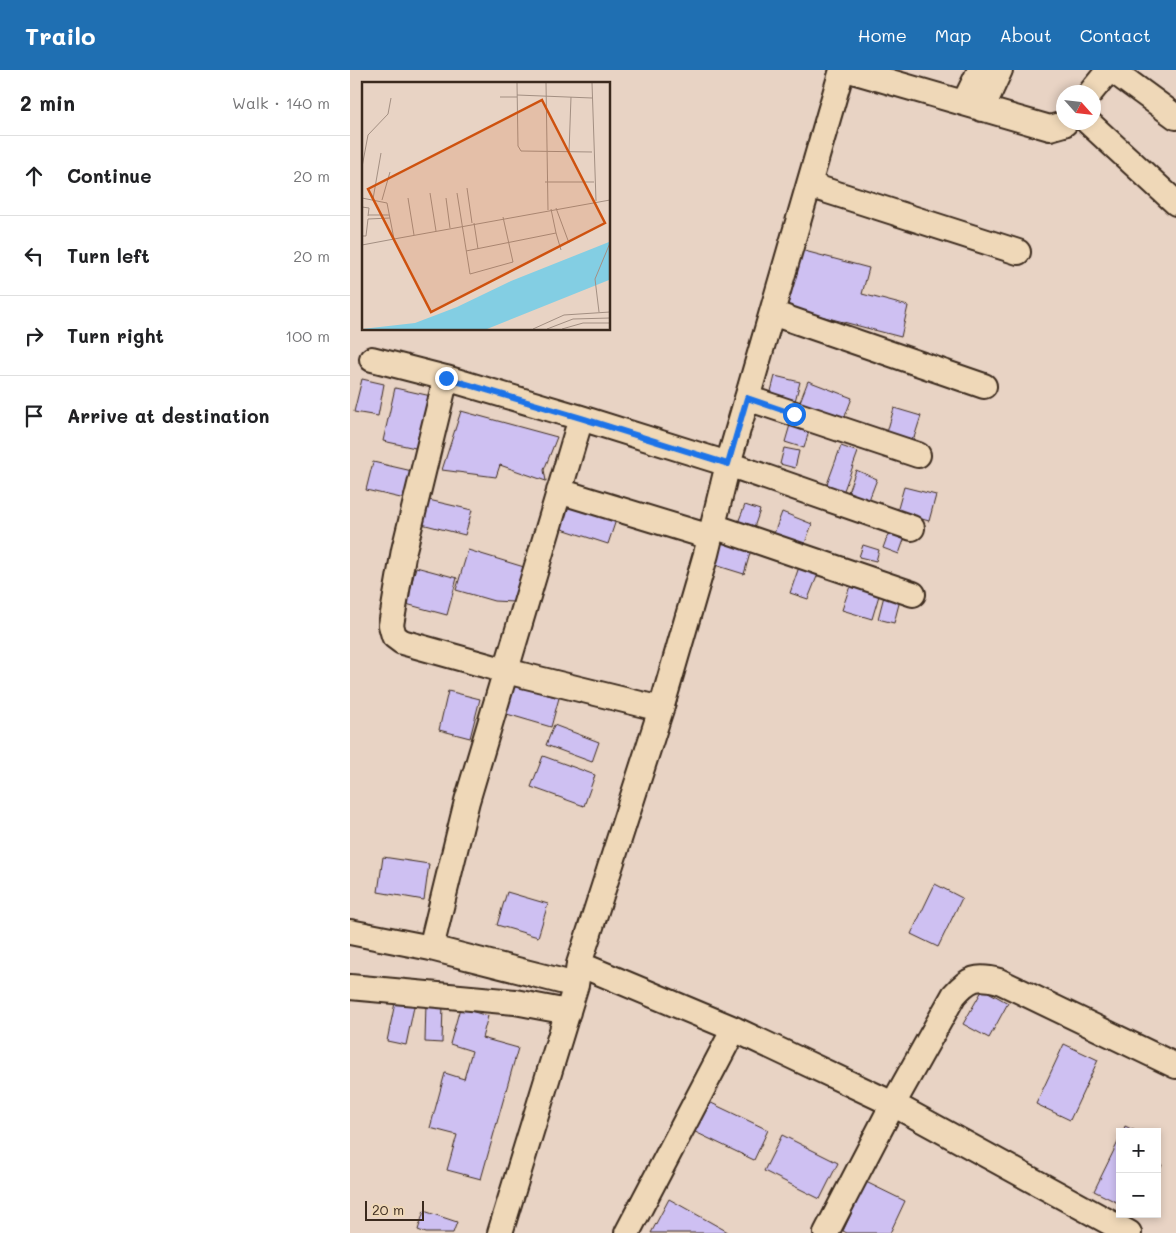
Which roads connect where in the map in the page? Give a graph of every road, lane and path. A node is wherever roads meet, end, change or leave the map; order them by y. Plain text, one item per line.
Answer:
1 (842, 70) edge
2 (849, 70) edge
3 (980, 70) edge
4 (1000, 70) edge
5 (1111, 70) edge
6 (1097, 85) edge
7 (973, 106) junction
8 (1176, 117) edge
9 (1056, 126) edge
10 (1097, 130) edge
11 (809, 185) junction
12 (1176, 203) edge
13 (1018, 252) dead end
14 (772, 313) junction
15 (372, 359) dead end
16 (446, 378) junction
17 (984, 386) dead end
18 (747, 398) junction
19 (581, 418) junction
20 (918, 455) dead end
21 (728, 464) junction
22 (559, 491) junction
23 (912, 528) dead end
24 (712, 531) junction
25 (913, 594) dead end
26 (506, 671) junction
27 (662, 709) junction
28 (350, 932) edge
29 (431, 948) junction
30 (578, 974) junction
31 (350, 988) edge
32 (568, 1012) junction
33 (734, 1029) junction
34 (1176, 1066) edge
35 (893, 1104) junction
36 (500, 1233) edge
37 (627, 1233) edge
38 (827, 1233) edge
39 (1129, 1233) edge

1 - 11 street
2 - 7 street
3 - 7 street
4 - 7 street
5 - 6 street
5 - 8 street
7 - 9 street
10 - 12 street
11 - 13 street
11 - 14 street
14 - 17 street
14 - 18 street
15 - 16 street
16 - 19 street
16 - 26 street
18 - 20 street
18 - 21 street
19 - 21 street
19 - 22 street
21 - 23 street
21 - 24 street
22 - 24 street
22 - 26 street
24 - 25 street
24 - 27 street
26 - 27 street
26 - 29 street
27 - 30 street
28 - 29 street
29 - 30 street
30 - 32 street
30 - 33 street
31 - 32 street
32 - 36 street
33 - 35 street
33 - 37 street
34 - 35 street
35 - 38 street
35 - 39 street

